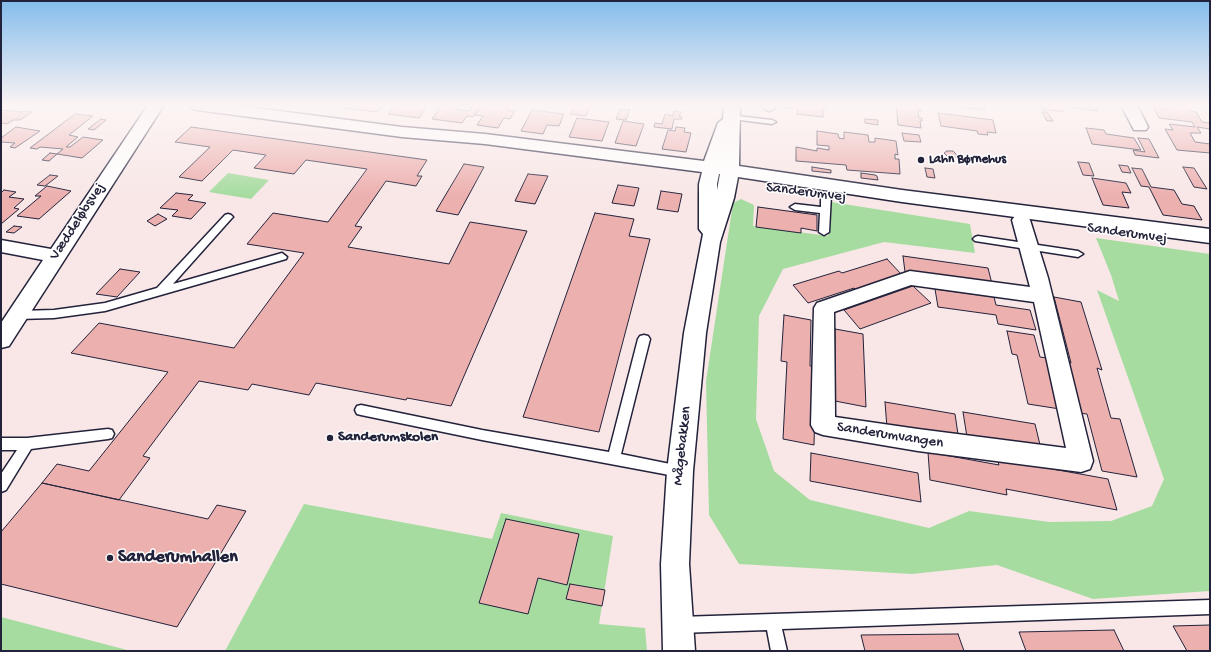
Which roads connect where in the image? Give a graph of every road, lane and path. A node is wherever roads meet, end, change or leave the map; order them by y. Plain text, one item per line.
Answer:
1 (136, 135) edge
2 (418, 135) edge
3 (722, 135) edge
4 (731, 135) edge
5 (710, 174) junction
6 (729, 176) junction
7 (825, 203) junction
8 (795, 207) dead end
9 (228, 217) dead end
10 (1021, 220) junction
11 (824, 232) dead end
12 (1210, 236) edge
13 (978, 239) dead end
14 (710, 242) junction
15 (1210, 245) edge
16 (1, 246) edge
17 (1029, 246) junction
18 (1078, 254) dead end
19 (56, 256) junction
20 (282, 257) dead end
21 (159, 293) junction
22 (1042, 296) junction
23 (18, 315) junction
24 (644, 339) dead end
25 (1, 340) edge
26 (362, 410) dead end
27 (108, 434) dead end
28 (1, 444) edge
29 (27, 444) junction
30 (613, 460) junction
31 (680, 472) junction
32 (1, 486) edge
33 (1210, 607) edge
34 (773, 622) junction
35 (677, 625) junction
36 (679, 651) edge
37 (779, 651) edge

1 - 19 street, Væddeløbsvej
2 - 5 street, Sanderumvej
3 - 5 street, Mågebakken
4 - 6 street, Mågebakken
5 - 6 street, Sanderumvej
5 - 14 street, Mågebakken
6 - 7 street, Sanderumvej
6 - 12 street, Sanderumvej
6 - 14 street, Mågebakken
7 - 8 lane
7 - 10 street, Sanderumvej
7 - 11 lane
9 - 21 lane
10 - 15 street, Sanderumvej
10 - 17 street, Sanderumvangen
13 - 17 lane
14 - 31 street, Mågebakken
16 - 19 street
17 - 18 lane
17 - 22 street, Sanderumvangen
19 - 23 street, Væddeløbsvej
20 - 21 lane
21 - 23 lane
22 - 22 street, Sanderumvangen
23 - 25 street, Væddeløbsvej
24 - 30 lane
26 - 30 lane
27 - 29 lane
28 - 29 lane
29 - 32 lane
30 - 31 lane
31 - 35 street, Mågebakken
33 - 34 lane
34 - 35 lane
34 - 37 lane
35 - 36 street, Mågebakken

